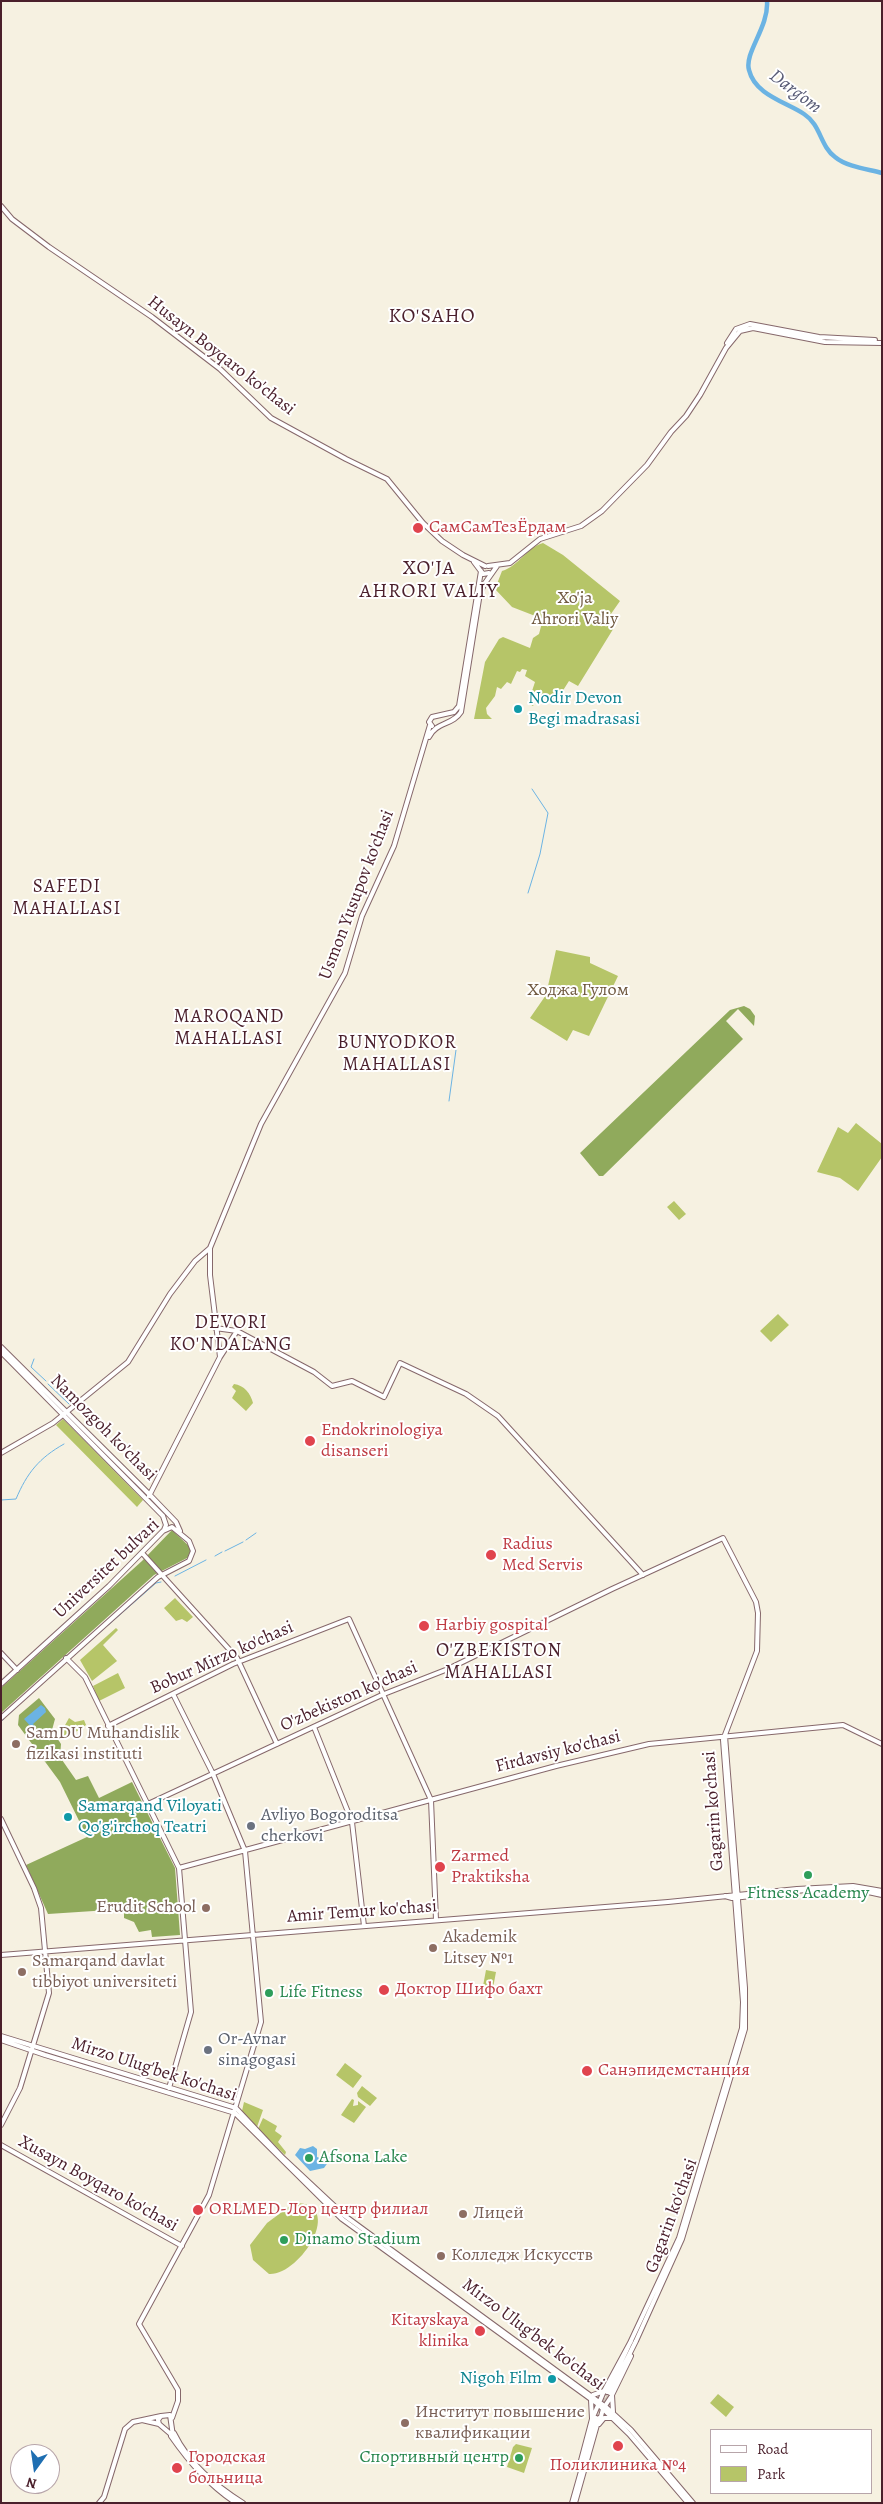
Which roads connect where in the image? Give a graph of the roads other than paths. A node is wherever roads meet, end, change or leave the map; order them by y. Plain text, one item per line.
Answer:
1 (1, 206) edge
2 (882, 342) edge
3 (472, 560) junction
4 (486, 566) junction
5 (497, 566) junction
6 (481, 570) junction
7 (489, 573) junction
8 (484, 583) junction
9 (436, 716) junction
10 (430, 725) junction
11 (438, 726) junction
12 (423, 750) junction
13 (210, 1248) junction
14 (216, 1328) junction
15 (238, 1331) junction
16 (1, 1347) edge
17 (1, 1352) edge
18 (220, 1357) junction
19 (65, 1414) junction
20 (104, 1452) junction
21 (1, 1453) edge
22 (150, 1495) junction
23 (146, 1499) junction
24 (163, 1531) junction
25 (180, 1532) junction
26 (723, 1538) joint
27 (143, 1554) junction
28 (162, 1574) junction
29 (642, 1575) junction
30 (1, 1653) edge
31 (66, 1658) junction
32 (240, 1662) junction
33 (17, 1670) junction
34 (1, 1684) edge
35 (173, 1694) junction
36 (384, 1694) junction
37 (1, 1718) edge
38 (108, 1726) junction
39 (314, 1727) junction
40 (725, 1736) junction
41 (276, 1744) junction
42 (882, 1744) edge
43 (212, 1772) junction
44 (431, 1800) junction
45 (148, 1805) junction
46 (1, 1819) edge
47 (352, 1822) junction
48 (245, 1851) junction
49 (179, 1868) junction
50 (882, 1893) edge
51 (736, 1896) junction
52 (436, 1920) junction
53 (364, 1926) junction
54 (254, 1934) junction
55 (186, 1939) junction
56 (45, 1952) junction
57 (1, 1955) edge
58 (1, 2038) edge
59 (33, 2049) junction
60 (169, 2090) junction
61 (236, 2110) junction
62 (1, 2125) edge
63 (1, 2145) edge
64 (182, 2246) junction
65 (608, 2393) junction
66 (592, 2398) junction
67 (600, 2404) junction
68 (604, 2407) junction
69 (175, 2408) junction
70 (167, 2414) junction
71 (161, 2416) junction
72 (614, 2416) junction
73 (172, 2418) junction
74 (597, 2419) junction
75 (140, 2420) junction
76 (159, 2424) junction
77 (172, 2435) junction
78 (99, 2503) edge
79 (236, 2503) edge
80 (243, 2503) edge
81 (573, 2503) edge
82 (688, 2503) edge
83 (694, 2503) edge

1 - 3 main road, Husayn Boyqaro ko'chasi
2 - 5 main road
3 - 4 main road
3 - 6 main road
4 - 5 main road
4 - 6 main road
4 - 7 main road
5 - 7 main road
5 - 8 main road
6 - 7 main road
6 - 9 main road
7 - 8 main road
8 - 11 main road
9 - 10 main road, Usmon Yusupov ko'chasi
9 - 11 main road
10 - 11 main road
10 - 12 main road, Usmon Yusupov ko'chasi
11 - 12 main road, Usmon Yusupov ko'chasi
12 - 13 main road, Usmon Yusupov ko'chasi
13 - 14 main road
13 - 19 main road
14 - 15 main road
14 - 18 main road
15 - 18 main road
15 - 29 main road
16 - 19 main road, Namozgoh ko'chasi
17 - 19 main road, Namozgoh ko'chasi
18 - 22 main road
19 - 20 main road, Namozgoh ko'chasi
19 - 21 main road
20 - 22 main road, Namozgoh ko'chasi
20 - 23 main road, Namozgoh ko'chasi
22 - 23 main road
22 - 25 main road, Namozgoh ko'chasi
23 - 24 main road, Namozgoh ko'chasi
24 - 25 main road, Universitet bulvari
24 - 27 main road, Universitet bulvari
25 - 28 main road, Universitet bulvari
26 - 29 main road, O'zbekiston ko'chasi
26 - 40 main road, Gagarin ko'chasi
27 - 28 main road
27 - 33 main road, Universitet bulvari
28 - 31 main road, Universitet bulvari
28 - 32 main road
29 - 36 main road, O'zbekiston ko'chasi
30 - 33 main road
31 - 37 main road, Universitet bulvari
31 - 38 main road
32 - 35 main road, Bobur Mirzo ko'chasi
32 - 36 main road, Bobur Mirzo ko'chasi
32 - 41 main road
33 - 34 main road, Universitet bulvari
35 - 38 main road, Bobur Mirzo ko'chasi
35 - 43 main road
36 - 39 main road, O'zbekiston ko'chasi
36 - 44 main road
38 - 45 main road
39 - 41 main road, O'zbekiston ko'chasi
39 - 47 main road
40 - 42 main road, Firdavsiy ko'chasi
40 - 44 main road, Firdavsiy ko'chasi
40 - 51 main road, Gagarin ko'chasi
41 - 43 main road, O'zbekiston ko'chasi
43 - 45 main road, O'zbekiston ko'chasi
43 - 48 main road
44 - 47 main road, Firdavsiy ko'chasi
44 - 52 main road
45 - 49 main road
46 - 56 main road
47 - 48 main road, Firdavsiy ko'chasi
47 - 53 main road
48 - 49 main road
48 - 54 main road
49 - 55 main road
50 - 51 main road, Amir Temur ko'chasi
51 - 52 main road, Amir Temur ko'chasi
51 - 65 main road, Gagarin ko'chasi
52 - 53 main road, Amir Temur ko'chasi
53 - 54 main road, Amir Temur ko'chasi
54 - 55 main road, Amir Temur ko'chasi
54 - 61 main road
55 - 56 main road, Amir Temur ko'chasi
55 - 60 main road
56 - 57 main road, Amir Temur ko'chasi
56 - 59 main road
58 - 59 main road, Mirzo Ulug'bek ko'chasi
59 - 60 main road, Mirzo Ulug'bek ko'chasi
59 - 62 main road
60 - 61 main road, Mirzo Ulug'bek ko'chasi
61 - 64 main road
61 - 66 main road, Mirzo Ulug'bek ko'chasi
63 - 64 main road, Xusayn Boyqaro ko'chasi
64 - 69 main road
65 - 66 main road
65 - 67 main road
65 - 68 main road
65 - 72 main road
66 - 67 main road, Mirzo Ulug'bek ko'chasi
66 - 74 main road
67 - 68 main road, Mirzo Ulug'bek ko'chasi
67 - 74 main road
68 - 72 main road, Mirzo Ulug'bek ko'chasi
68 - 74 main road
69 - 70 main road
69 - 73 main road
70 - 71 main road
70 - 73 main road
71 - 75 main road
71 - 76 main road
72 - 74 main road
72 - 82 main road, Mirzo Ulug'bek ko'chasi
72 - 83 main road, Mirzo Ulug'bek ko'chasi
73 - 77 main road
74 - 81 main road
75 - 76 main road
75 - 78 main road
76 - 77 main road
77 - 79 main road
77 - 80 main road

